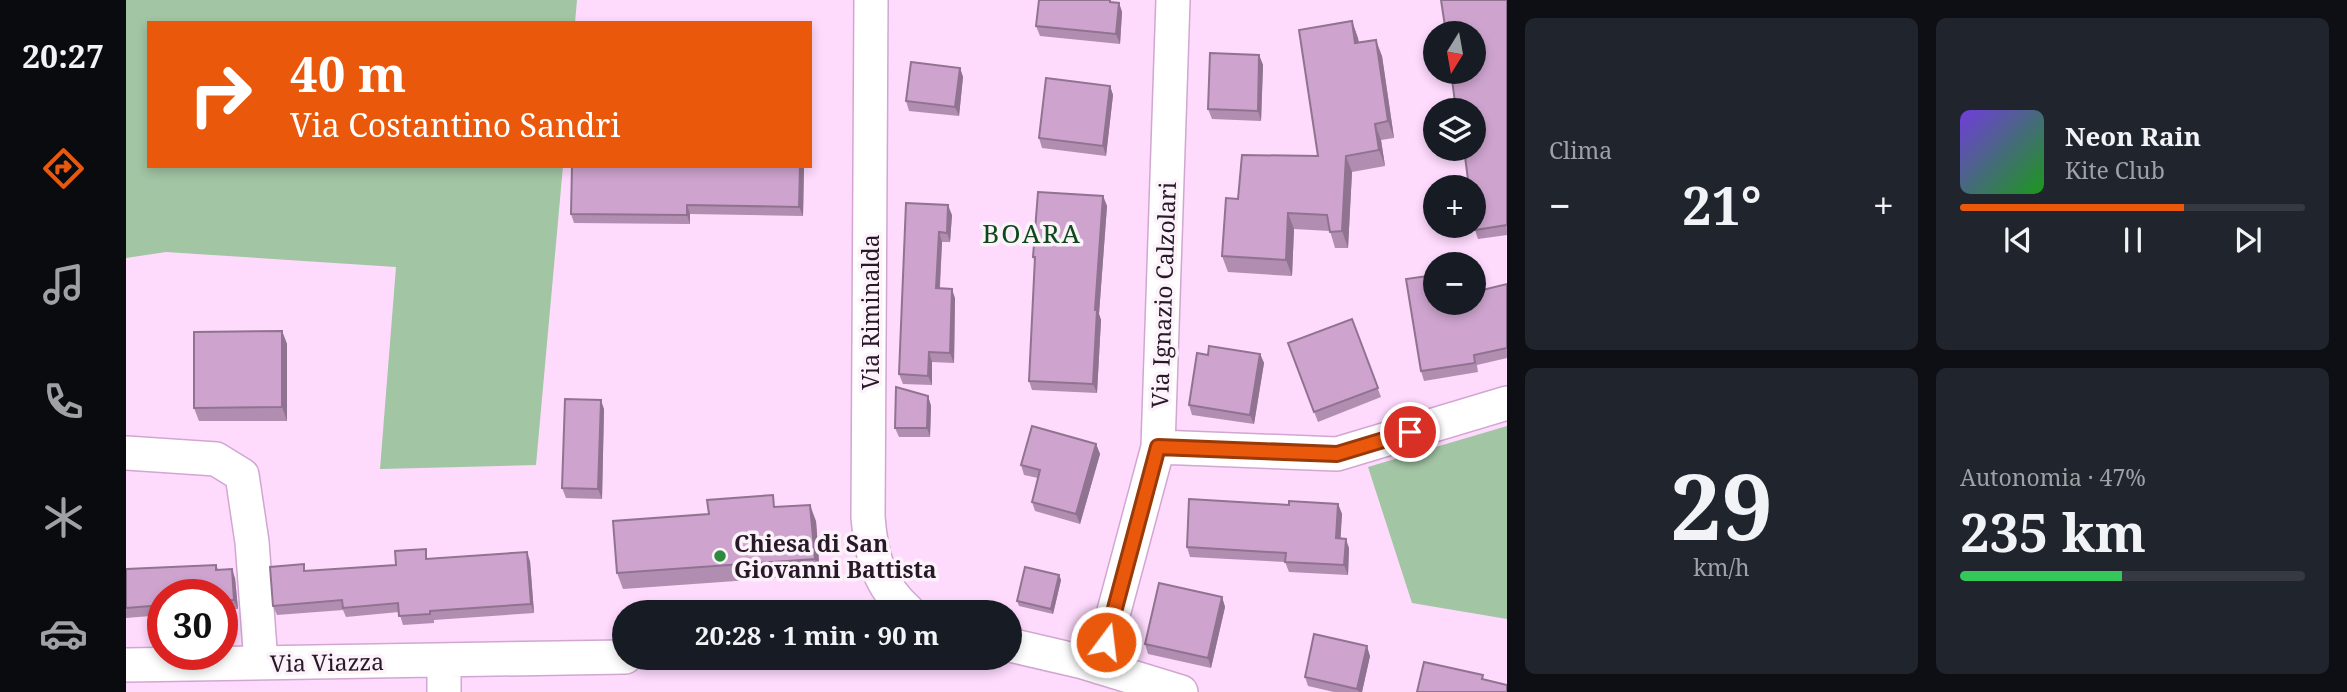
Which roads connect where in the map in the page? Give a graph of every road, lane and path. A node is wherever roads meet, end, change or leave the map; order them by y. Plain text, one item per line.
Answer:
1 (871, 0) edge
2 (1173, 0) edge
3 (1507, 403) edge
4 (1158, 447) junction
5 (126, 453) edge
6 (895, 600) edge
7 (1022, 648) edge
8 (612, 658) edge
9 (261, 663) junction
10 (126, 664) edge
11 (1099, 667) junction
12 (444, 676) edge
13 (1181, 692) edge

1 - 6 street, Via Riminalda
2 - 4 street, Via Ignazio Calzolari
3 - 4 street
4 - 11 street, Via Ignazio Calzolari
5 - 9 street
7 - 11 street
8 - 12 street, Via Viazza
9 - 10 street, Via Viazza
9 - 12 street, Via Viazza
11 - 13 street

